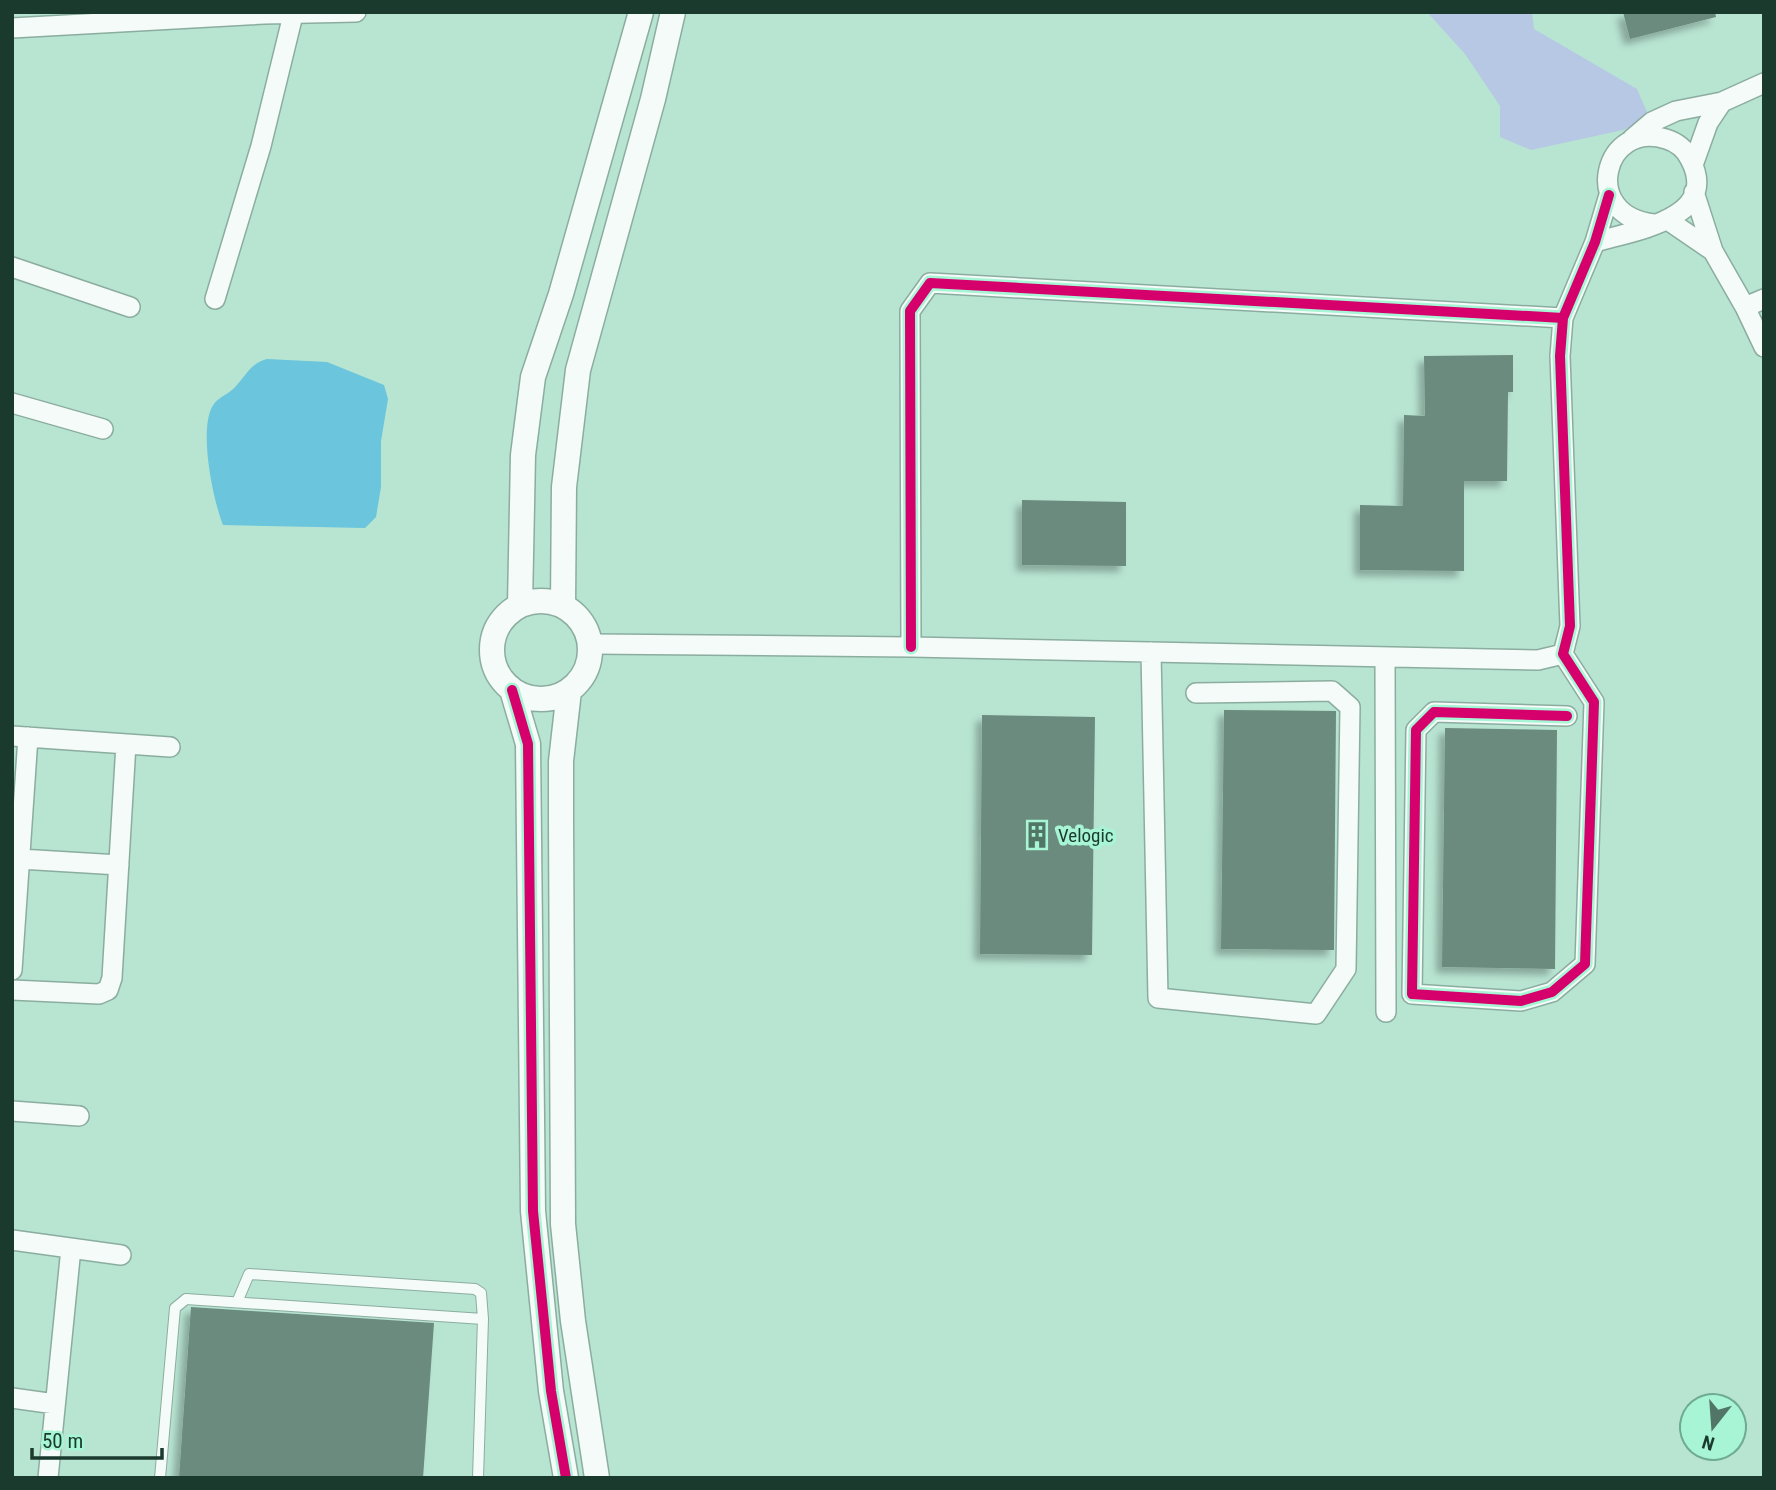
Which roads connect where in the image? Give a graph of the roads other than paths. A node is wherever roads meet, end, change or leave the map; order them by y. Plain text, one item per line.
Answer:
1 (356, 12) edge
2 (642, 12) edge
3 (673, 12) edge
4 (293, 15) junction
5 (12, 28) edge
6 (1764, 83) edge
7 (1722, 102) junction
8 (1628, 143) junction
9 (1693, 165) junction
10 (1694, 192) junction
11 (1609, 195) junction
12 (1662, 223) junction
13 (1595, 242) junction
14 (1713, 251) junction
15 (12, 267) edge
16 (215, 299) dead end
17 (1764, 299) edge
18 (130, 307) dead end
19 (1745, 307) junction
20 (1563, 318) junction
21 (1764, 347) edge
22 (12, 403) edge
23 (103, 429) dead end
24 (520, 605) junction
25 (563, 605) junction
26 (592, 644) junction
27 (911, 647) junction
28 (1151, 652) junction
29 (1563, 654) junction
30 (1385, 657) junction
31 (512, 690) junction
32 (569, 691) junction
33 (1196, 693) dead end
34 (1567, 716) dead end
35 (20, 736) edge
36 (126, 744) junction
37 (170, 747) dead end
38 (20, 859) junction
39 (119, 865) junction
40 (12, 970) edge
41 (12, 989) edge
42 (1386, 1012) dead end
43 (12, 1111) edge
44 (79, 1116) dead end
45 (12, 1240) edge
46 (71, 1248) junction
47 (121, 1255) dead end
48 (238, 1300) junction
49 (483, 1319) junction
50 (12, 1398) edge
51 (55, 1404) junction
52 (48, 1478) edge
53 (160, 1478) edge
54 (478, 1478) edge
55 (566, 1478) edge
56 (597, 1478) edge

1 - 4 street
2 - 24 street
3 - 25 street
4 - 5 street
4 - 16 street
6 - 7 street
7 - 8 street
7 - 9 street
8 - 9 street
8 - 11 street
9 - 10 street
10 - 12 street
10 - 14 street
11 - 12 street
11 - 13 street
12 - 13 street
12 - 14 street
13 - 20 street
14 - 19 street
15 - 18 street
17 - 19 street
19 - 21 street
20 - 27 street
20 - 29 street
22 - 23 street
24 - 25 street
24 - 31 street
25 - 26 street
26 - 27 street
26 - 32 street
27 - 28 street
28 - 30 street
28 - 33 street
29 - 30 street
29 - 34 street
30 - 42 street
31 - 32 street
31 - 55 street
32 - 56 street
35 - 36 street
35 - 38 street
36 - 37 street
36 - 39 street
38 - 39 street
38 - 40 street
39 - 41 street
43 - 44 street
45 - 46 street
46 - 47 street
46 - 51 street
48 - 49 lane
48 - 49 lane
48 - 53 lane
49 - 54 lane
50 - 51 street
51 - 52 street

